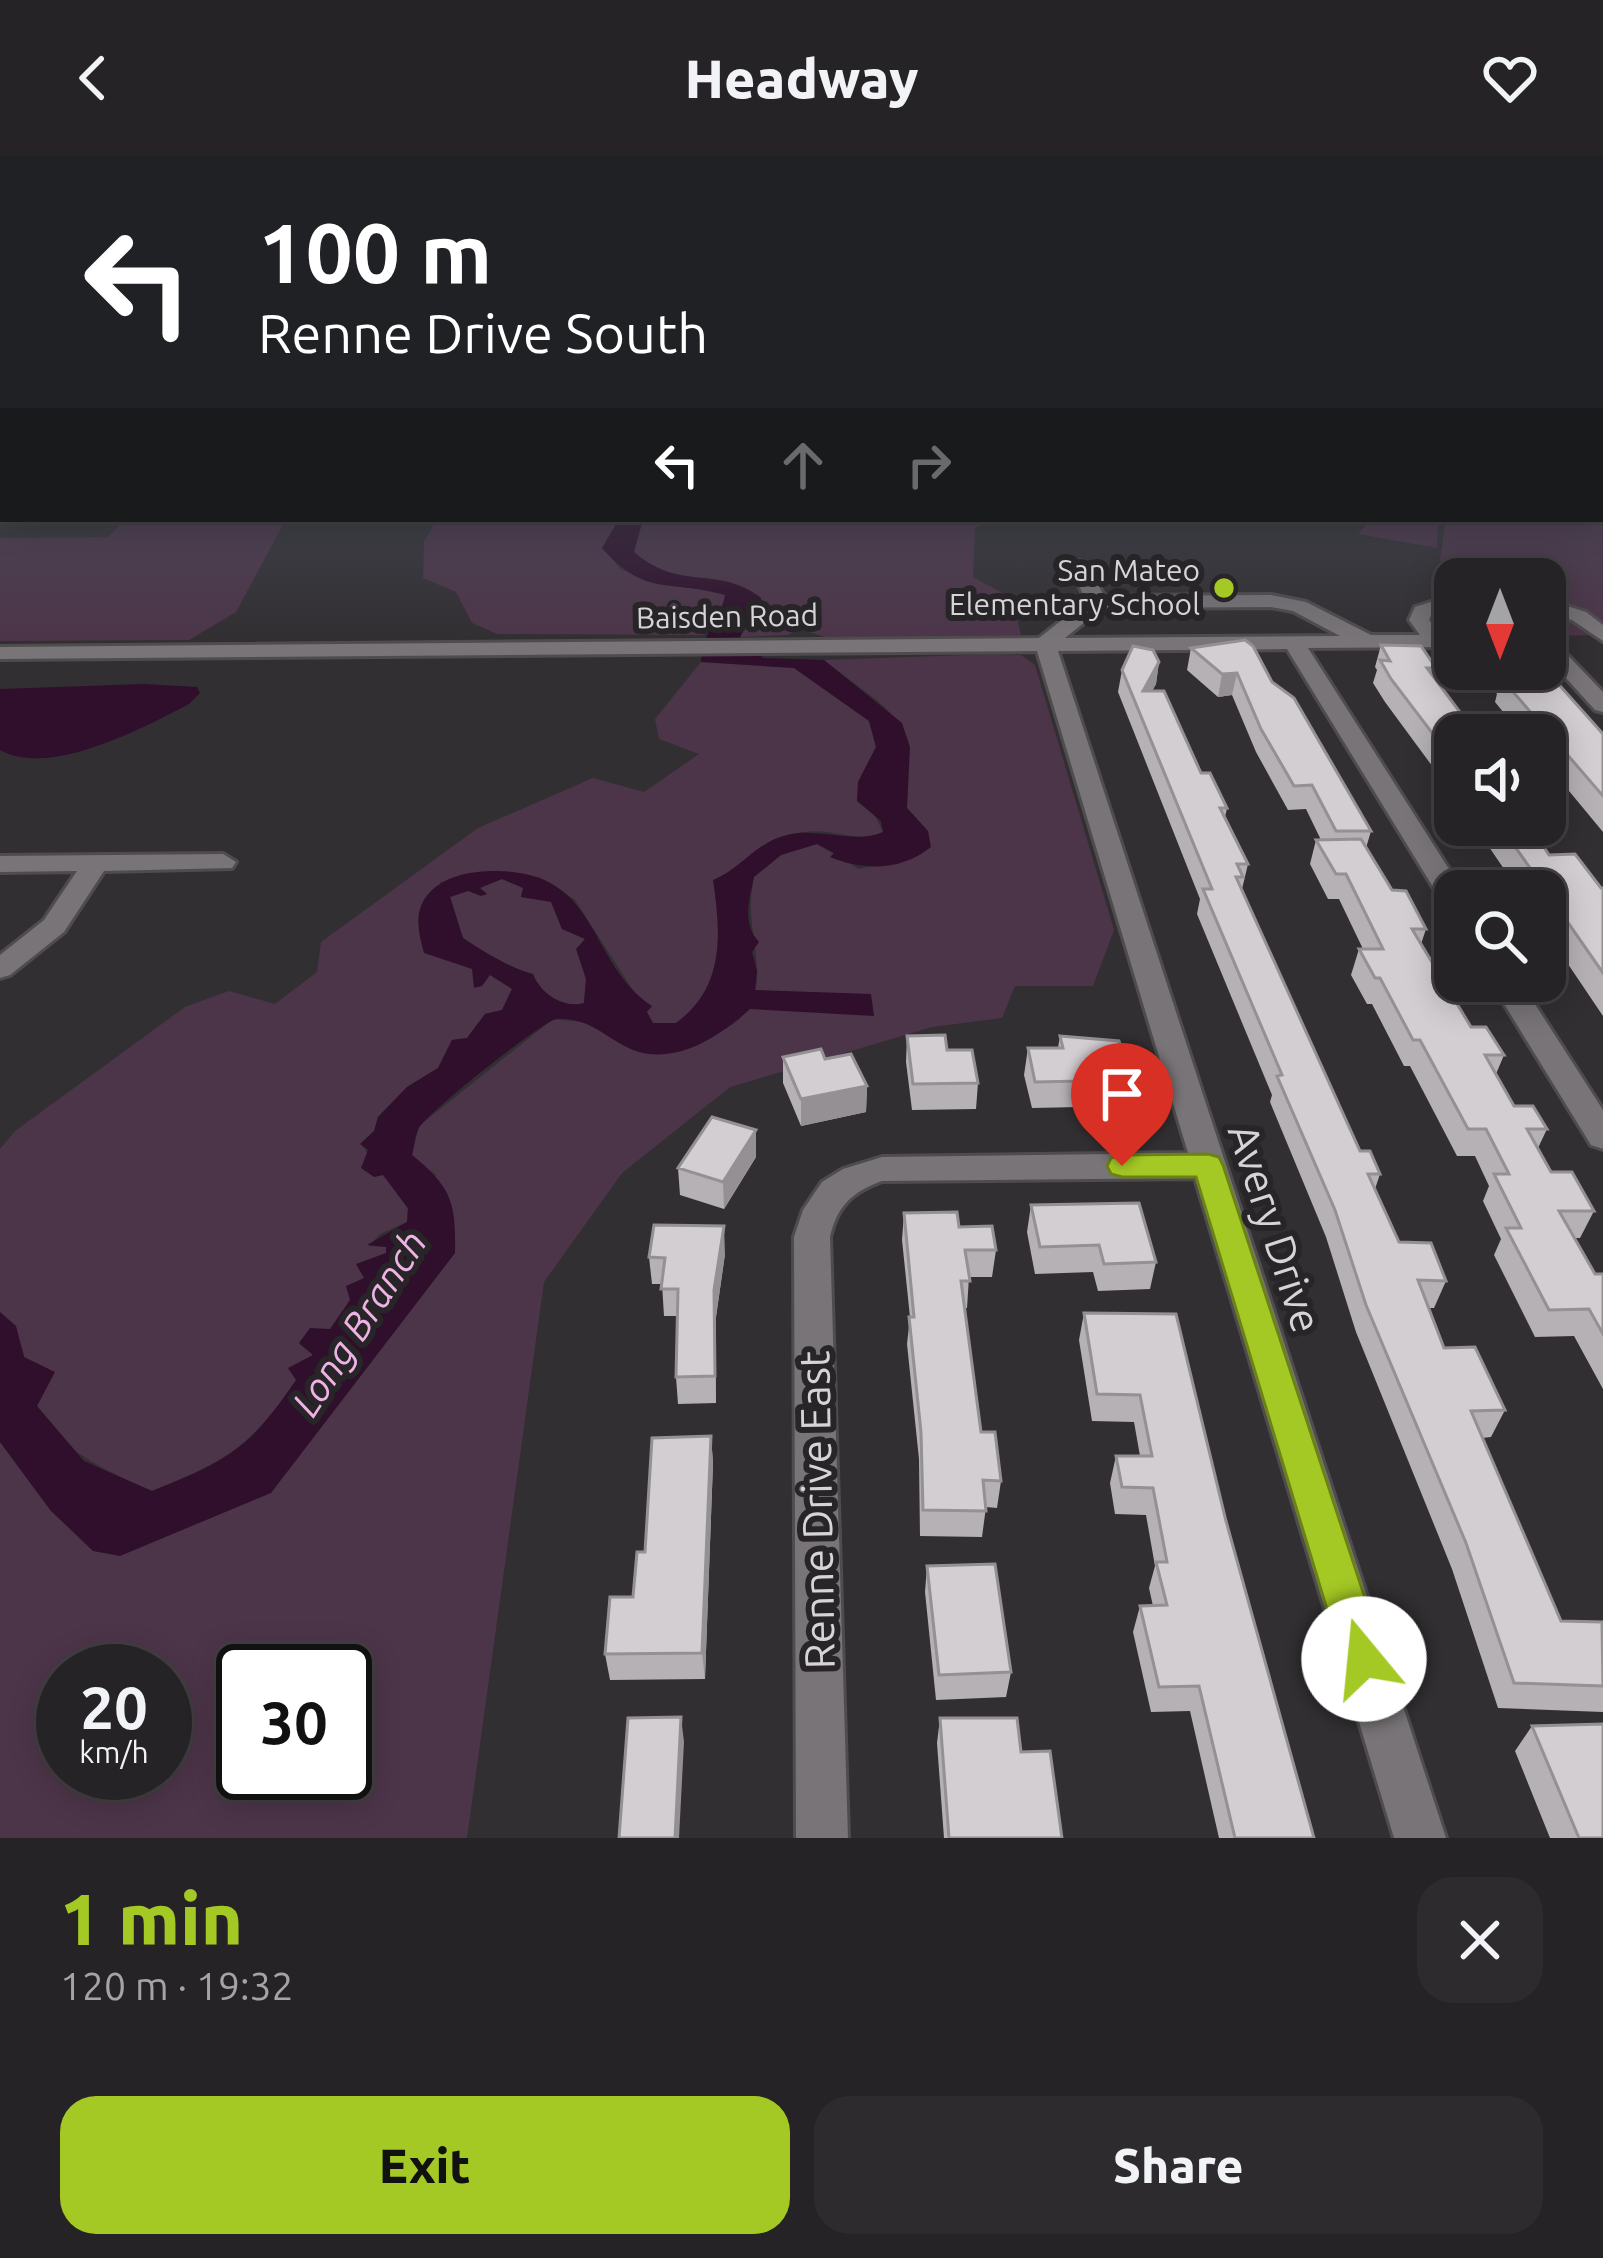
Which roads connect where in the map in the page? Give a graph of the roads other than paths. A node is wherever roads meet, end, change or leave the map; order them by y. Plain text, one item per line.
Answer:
1 (1080, 567) dead end
2 (1097, 602) junction
3 (1434, 607) edge
4 (1566, 611) edge
5 (1434, 632) edge
6 (1603, 637) edge
7 (1566, 640) edge
8 (1434, 641) edge
9 (1367, 642) junction
10 (1294, 643) junction
11 (1045, 644) junction
12 (0, 653) edge
13 (1566, 664) edge
14 (1603, 705) edge
15 (223, 862) dead end
16 (96, 863) junction
17 (0, 864) edge
18 (1436, 870) edge
19 (0, 969) edge
20 (1518, 1002) edge
21 (1603, 1137) edge
22 (1208, 1165) junction
23 (822, 1838) edge
24 (1420, 1838) edge

1 - 2 street
2 - 9 street
2 - 11 street
3 - 5 street
4 - 6 street
6 - 7 street
8 - 9 street, Baisden Road
9 - 10 street, Baisden Road
10 - 11 street, Baisden Road
10 - 18 street
11 - 12 street, Baisden Road
11 - 22 street, Avery Drive
13 - 14 street
15 - 16 street
16 - 17 street
16 - 19 street
20 - 21 street
22 - 23 street, Renne Drive East
22 - 24 street, Avery Drive

